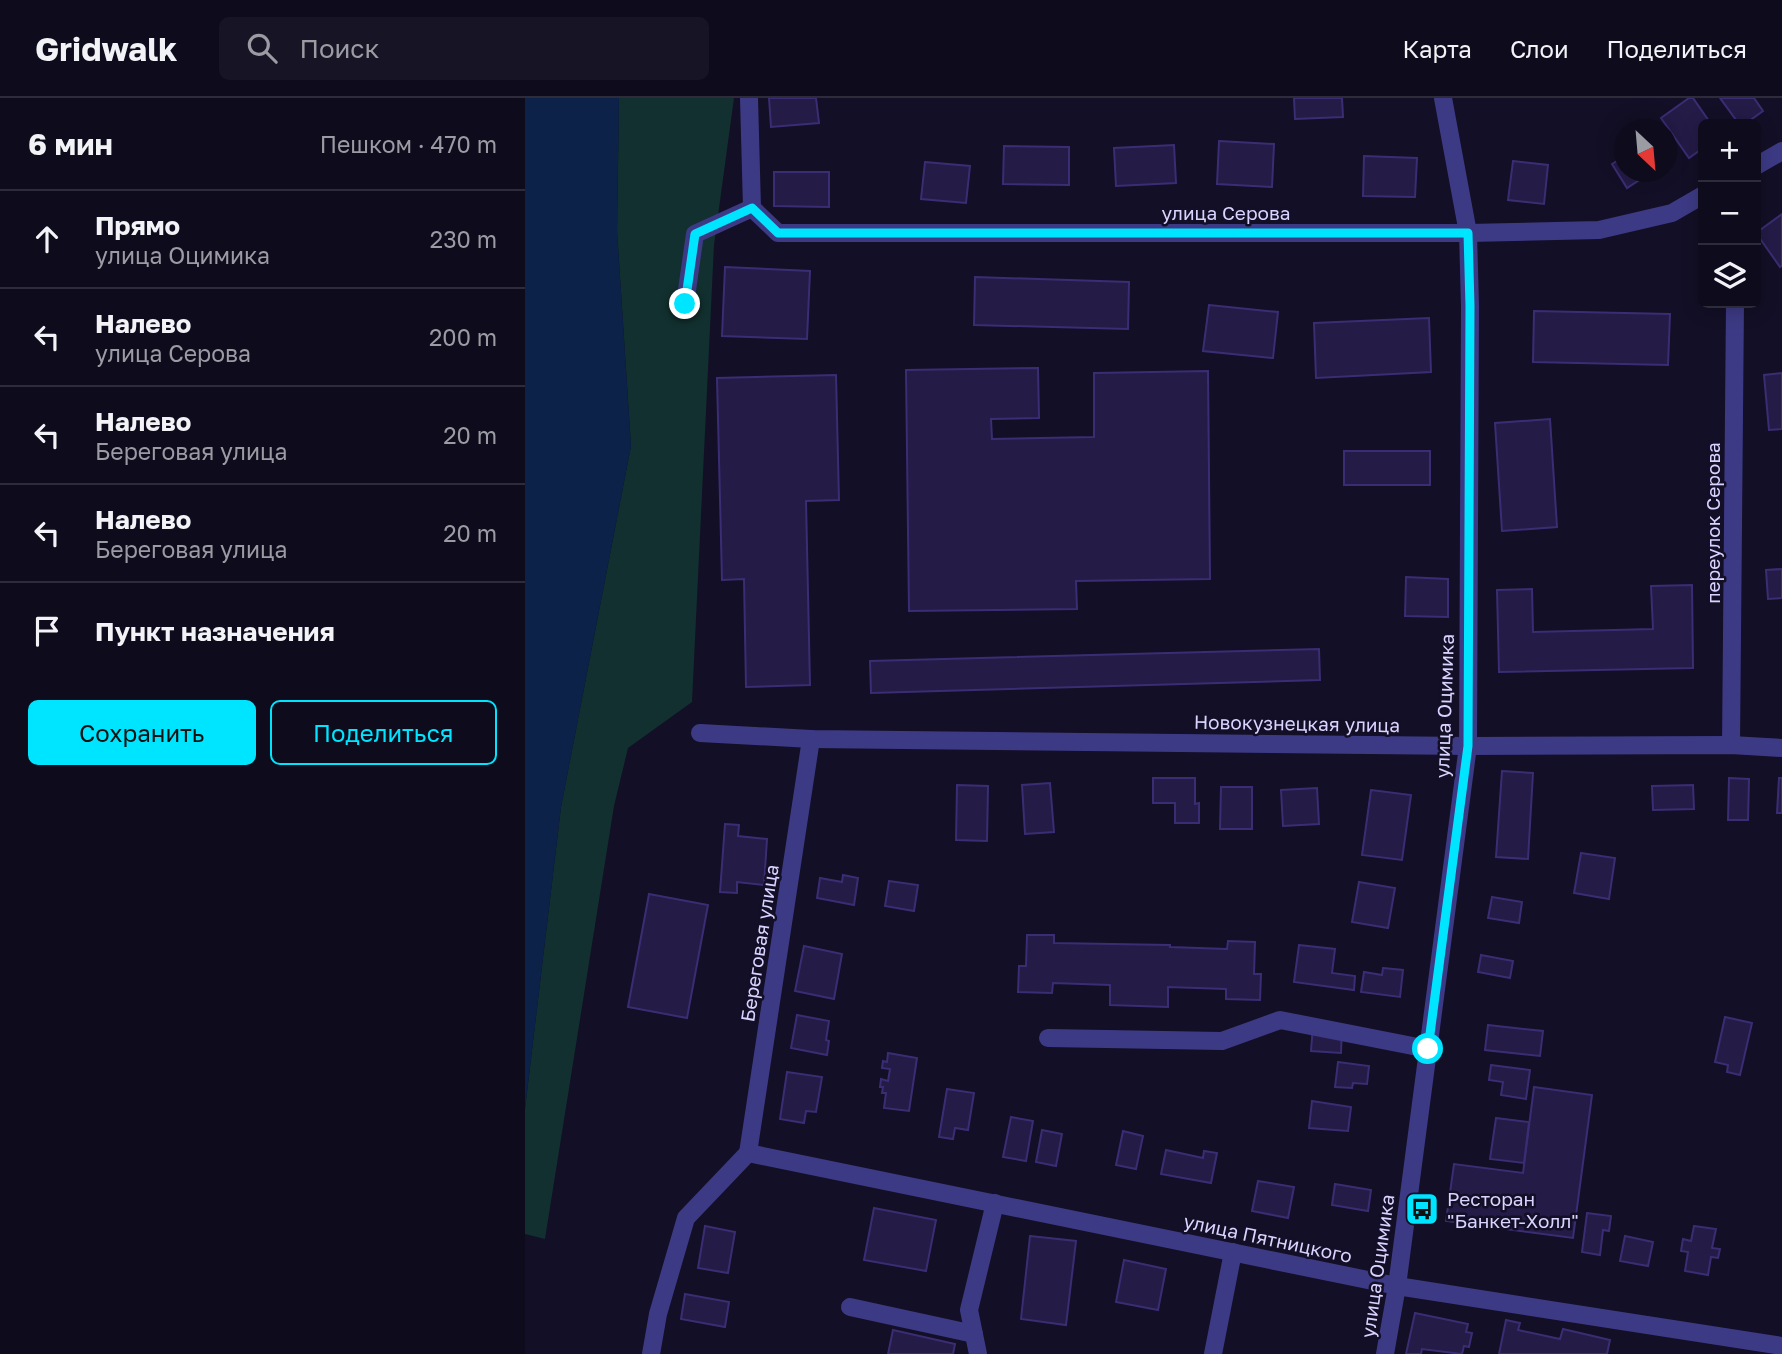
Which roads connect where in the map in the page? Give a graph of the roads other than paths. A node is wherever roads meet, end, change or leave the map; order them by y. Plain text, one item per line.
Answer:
1 (749, 98) edge
2 (1443, 98) edge
3 (1782, 151) edge
4 (1761, 163) edge
5 (1698, 198) edge
6 (752, 208) junction
7 (1468, 233) junction
8 (685, 304) dead end
9 (1735, 308) edge
10 (700, 733) dead end
11 (811, 739) junction
12 (1731, 744) junction
13 (1468, 746) junction
14 (1782, 748) edge
15 (1048, 1038) dead end
16 (1428, 1049) junction
17 (748, 1153) junction
18 (995, 1203) junction
19 (1233, 1252) junction
20 (1397, 1286) junction
21 (850, 1307) dead end
22 (974, 1334) junction
23 (1782, 1346) edge
24 (651, 1354) edge
25 (978, 1354) edge
26 (1213, 1354) edge
27 (1385, 1354) edge

1 - 6 street
2 - 7 street, улица Оцимика
3 - 4 street
5 - 7 street, улица Серова
6 - 7 street, улица Серова
6 - 8 street
7 - 13 street, улица Оцимика
9 - 12 street, переулок Серова
10 - 11 street, Новокузнецкая улица
11 - 13 street, Новокузнецкая улица
11 - 17 street, Береговая улица
12 - 13 street, Новокузнецкая улица
12 - 14 street, Новокузнецкая улица
13 - 16 street, улица Оцимика
15 - 16 street
16 - 20 street, улица Оцимика
17 - 18 street, улица Пятницкого
17 - 24 street
18 - 19 street, улица Пятницкого
18 - 22 street
19 - 20 street, улица Пятницкого
19 - 26 street
20 - 23 street, улица Пятницкого
20 - 27 street, улица Оцимика
21 - 22 street
22 - 25 street

